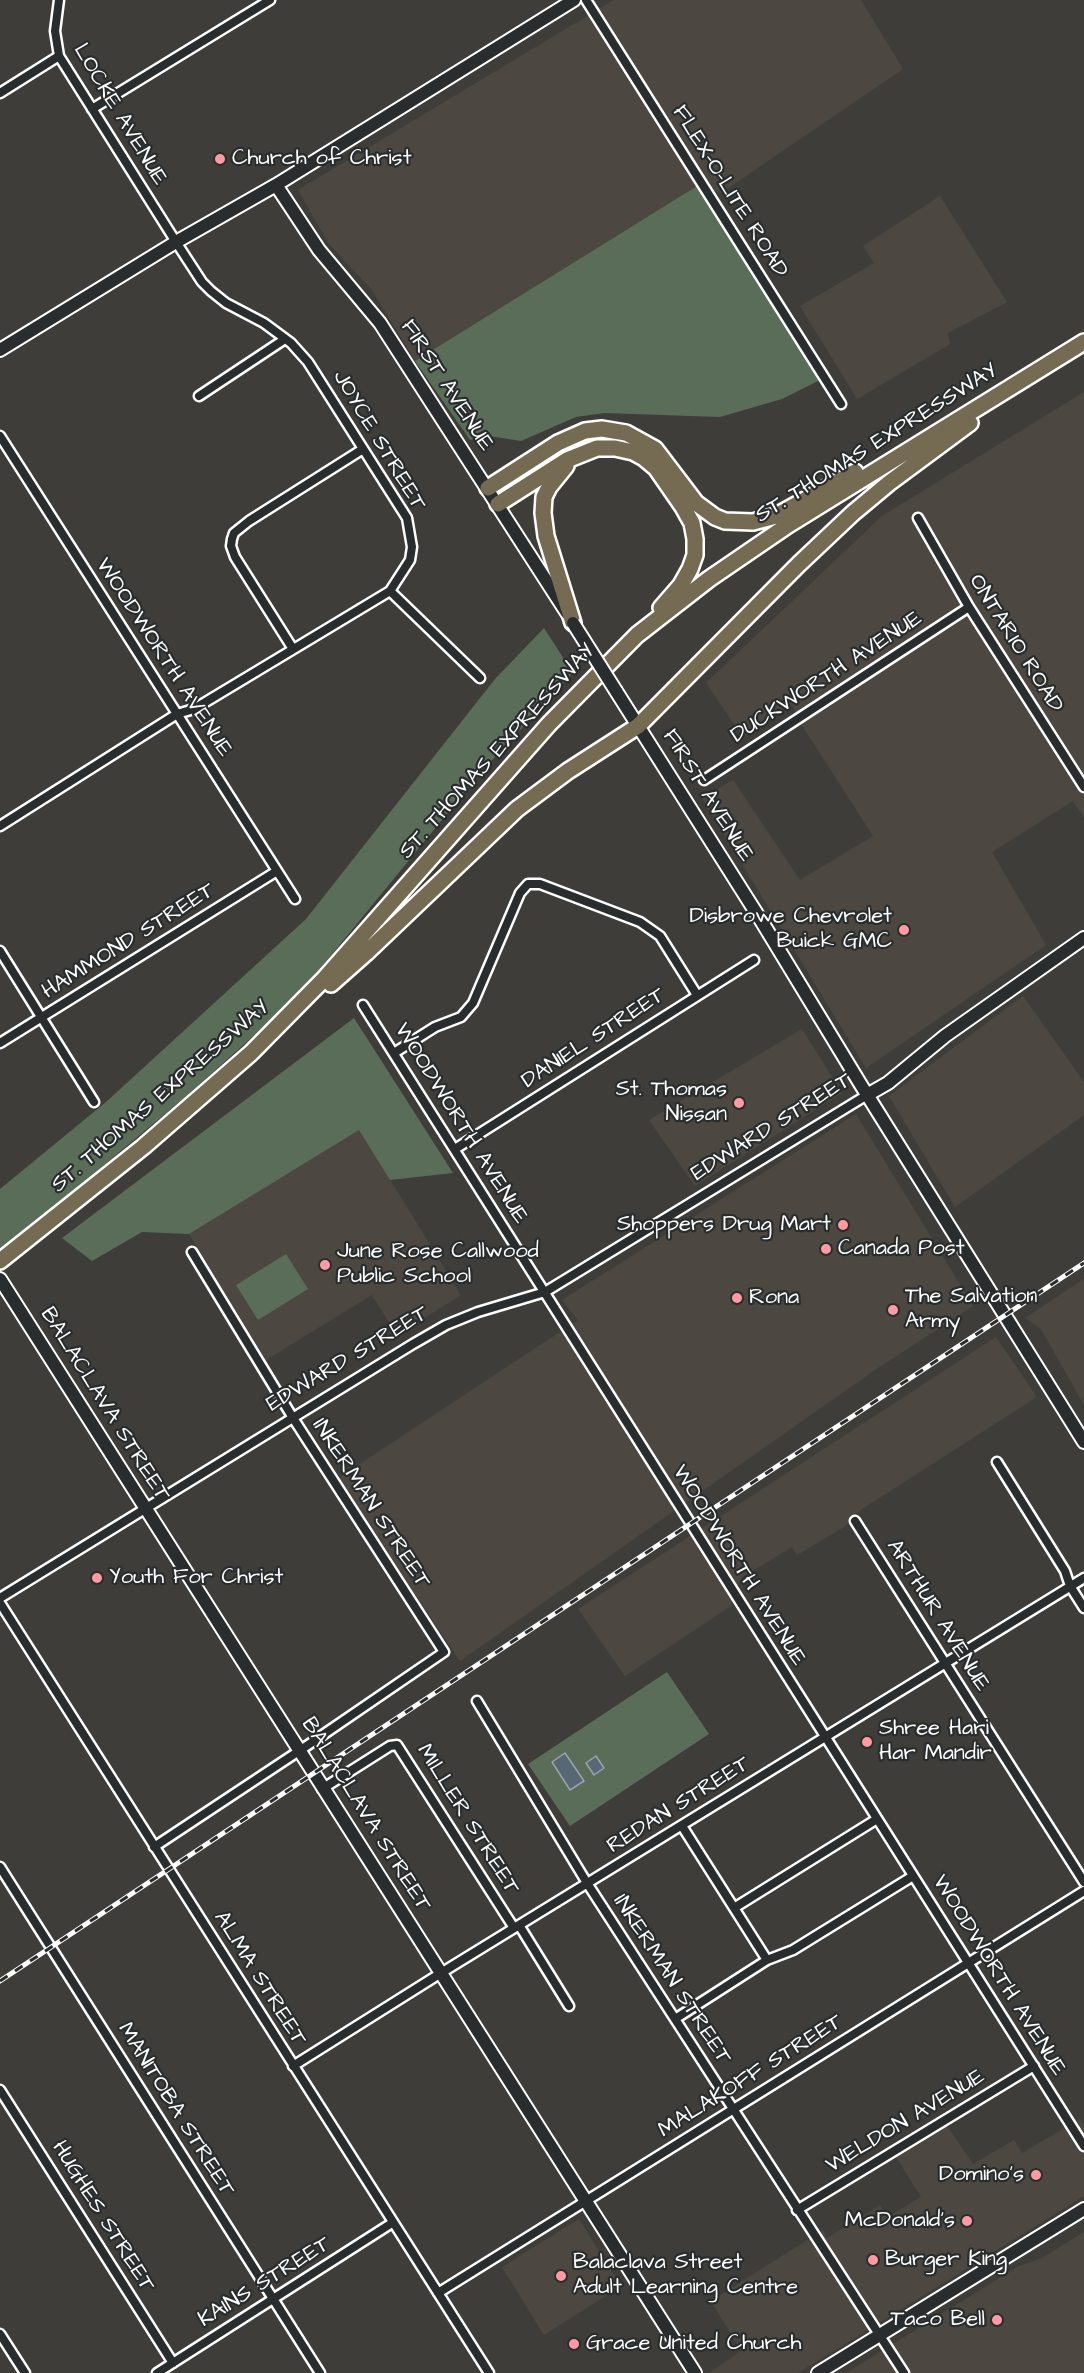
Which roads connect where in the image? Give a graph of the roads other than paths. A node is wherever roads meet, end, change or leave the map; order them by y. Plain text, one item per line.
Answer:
1 (59, 0) edge
2 (270, 0) edge
3 (574, 0) edge
4 (586, 0) edge
5 (59, 56) junction
6 (0, 93) edge
7 (92, 109) junction
8 (276, 185) junction
9 (176, 242) junction
10 (285, 339) junction
11 (1084, 344) edge
12 (0, 350) edge
13 (199, 396) dead end
14 (841, 404) dead end
15 (946, 427) junction
16 (0, 436) edge
17 (363, 449) junction
18 (589, 451) junction
19 (488, 488) junction
20 (498, 504) junction
21 (918, 518) dead end
22 (390, 591) junction
23 (969, 607) junction
24 (573, 623) junction
25 (637, 635) junction
26 (293, 650) junction
27 (480, 678) dead end
28 (177, 714) junction
29 (638, 726) junction
30 (704, 780) dead end
31 (1084, 787) edge
32 (0, 825) edge
33 (277, 871) junction
34 (295, 899) dead end
35 (1084, 938) edge
36 (0, 951) edge
37 (754, 960) dead end
38 (696, 994) junction
39 (363, 1005) dead end
40 (42, 1017) junction
41 (0, 1042) edge
42 (251, 1053) junction
43 (394, 1053) junction
44 (867, 1095) junction
45 (94, 1102) dead end
46 (455, 1149) junction
47 (192, 1252) dead end
48 (0, 1262) edge
49 (2, 1282) edge
50 (545, 1292) junction
51 (293, 1418) junction
52 (1084, 1442) edge
53 (997, 1462) dead end
54 (146, 1509) junction
55 (855, 1521) dead end
56 (1084, 1578) edge
57 (1070, 1586) junction
58 (0, 1598) edge
59 (0, 1603) edge
60 (1084, 1608) edge
61 (945, 1662) junction
62 (477, 1701) dead end
63 (825, 1736) junction
64 (299, 1751) junction
65 (322, 1789) junction
66 (877, 1819) junction
67 (682, 1826) junction
68 (154, 1846) junction
69 (0, 1867) edge
70 (913, 1876) junction
71 (1084, 1882) edge
72 (587, 1883) junction
73 (1084, 1891) edge
74 (734, 1908) junction
75 (516, 1927) junction
76 (766, 1960) junction
77 (969, 1963) junction
78 (441, 1973) junction
79 (569, 2006) dead end
80 (675, 2019) junction
81 (293, 2066) junction
82 (1034, 2066) junction
83 (0, 2090) edge
84 (732, 2110) junction
85 (1084, 2146) edge
86 (586, 2200) junction
87 (1084, 2209) edge
88 (797, 2210) junction
89 (392, 2223) junction
90 (438, 2293) junction
91 (274, 2299) junction
92 (0, 2334) edge
93 (880, 2335) junction
94 (173, 2362) junction
95 (25, 2373) edge
96 (157, 2373) edge
97 (320, 2373) edge
98 (489, 2373) edge
99 (695, 2373) edge
100 (818, 2373) edge
101 (904, 2373) edge

1 - 5 street, LOCKE AVENUE
2 - 7 street
3 - 8 main road
4 - 14 street, FLEX-O-LITE ROAD
5 - 6 street
5 - 7 street, LOCKE AVENUE
7 - 9 street, LOCKE AVENUE
8 - 9 main road
8 - 19 main road, FIRST AVENUE
9 - 10 street, JOYCE STREET
9 - 12 main road
10 - 13 street
10 - 17 street, JOYCE STREET
11 - 15 highway, ST. THOMAS EXPRESSWAY
11 - 29 highway
15 - 19 highway
15 - 25 highway, ST. THOMAS EXPRESSWAY
16 - 28 street, WOODWORTH AVENUE
17 - 22 street, JOYCE STREET
17 - 26 street
18 - 20 highway
18 - 24 highway
18 - 25 highway
19 - 20 main road, FIRST AVENUE
20 - 24 main road, FIRST AVENUE
21 - 23 street, ONTARIO ROAD
22 - 26 street
22 - 27 street
23 - 30 street, DUCKWORTH AVENUE
23 - 31 street, ONTARIO ROAD
24 - 29 main road, FIRST AVENUE, bridge
25 - 42 highway, ST. THOMAS EXPRESSWAY
26 - 28 street
28 - 32 street
28 - 33 street, WOODWORTH AVENUE
29 - 42 highway
29 - 44 main road, FIRST AVENUE
33 - 34 street, WOODWORTH AVENUE
33 - 40 street, HAMMOND STREET
35 - 44 main road, EDWARD STREET
36 - 40 street
37 - 38 street, DANIEL STREET
38 - 43 street
38 - 46 street, DANIEL STREET
39 - 43 street, WOODWORTH AVENUE
40 - 41 street, HAMMOND STREET
40 - 45 street
42 - 48 highway, ST. THOMAS EXPRESSWAY
43 - 46 street, WOODWORTH AVENUE
44 - 50 street, EDWARD STREET
44 - 52 main road, FIRST AVENUE
46 - 50 street, WOODWORTH AVENUE
47 - 51 street, INKERMAN STREET
49 - 54 main road, BALACLAVA STREET
50 - 51 street, EDWARD STREET
50 - 63 street, WOODWORTH AVENUE
51 - 54 street, EDWARD STREET
51 - 64 street, INKERMAN STREET
53 - 57 street
54 - 58 street, EDWARD STREET
54 - 64 main road, BALACLAVA STREET
55 - 61 street, ARTHUR AVENUE
56 - 57 street, REDAN STREET
57 - 60 street
57 - 61 street, REDAN STREET
59 - 68 street, ALMA STREET
61 - 63 street, REDAN STREET
61 - 71 street, ARTHUR AVENUE
62 - 72 street, INKERMAN STREET
63 - 66 street, WOODWORTH AVENUE
63 - 67 street, REDAN STREET
64 - 65 main road, BALACLAVA STREET
64 - 68 street
65 - 75 street, MILLER STREET
65 - 78 main road, BALACLAVA STREET
66 - 70 street, WOODWORTH AVENUE
66 - 74 street
67 - 72 street, REDAN STREET
67 - 74 street
68 - 81 street, ALMA STREET
69 - 91 street, MANITOBA STREET
70 - 76 street
70 - 77 street, WOODWORTH AVENUE
72 - 75 street, REDAN STREET
72 - 80 street, INKERMAN STREET
73 - 77 street, MALAKOFF STREET
74 - 76 street
75 - 78 street, REDAN STREET
75 - 79 street
76 - 80 street
77 - 82 street, WOODWORTH AVENUE
77 - 84 street, MALAKOFF STREET
78 - 81 street, REDAN STREET
78 - 86 main road, BALACLAVA STREET
80 - 84 street, INKERMAN STREET
81 - 89 street, ALMA STREET
82 - 85 street, WOODWORTH AVENUE
82 - 88 street, WELDON AVENUE
83 - 94 street, HUGHES STREET
84 - 86 street, MALAKOFF STREET
84 - 88 street, INKERMAN STREET
86 - 90 street, MALAKOFF STREET
86 - 99 main road, BALACLAVA STREET
87 - 93 main road
88 - 93 street, INKERMAN STREET
89 - 90 street, ALMA STREET
89 - 91 street, KAINS STREET
90 - 98 street, ALMA STREET
91 - 94 street, KAINS STREET
91 - 97 street, MANITOBA STREET
92 - 95 street
93 - 100 main road
93 - 101 street, INKERMAN STREET
94 - 96 street, KAINS STREET

